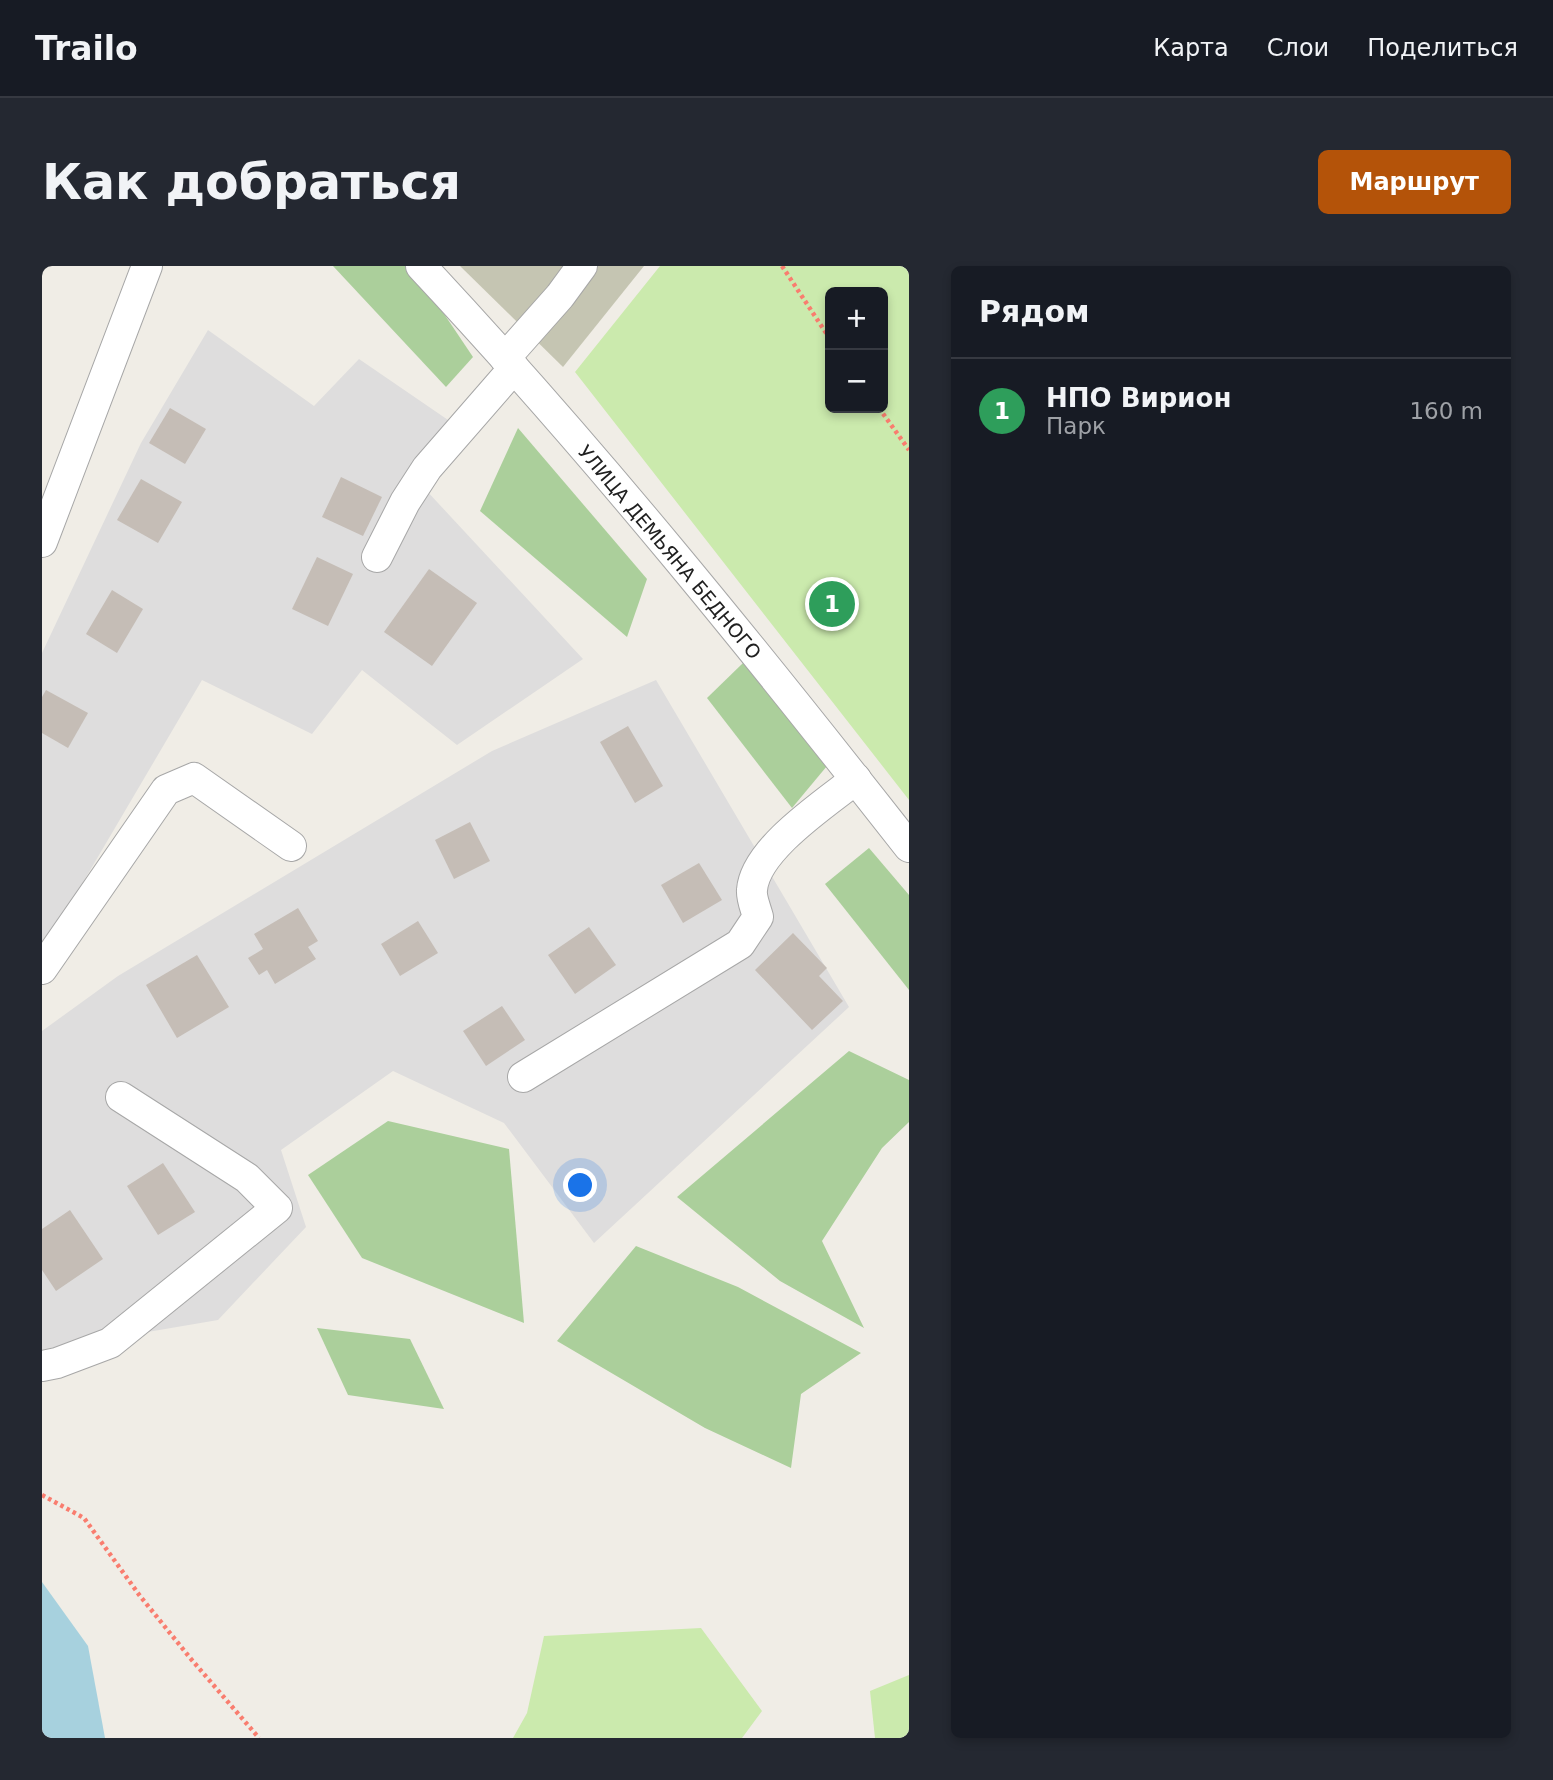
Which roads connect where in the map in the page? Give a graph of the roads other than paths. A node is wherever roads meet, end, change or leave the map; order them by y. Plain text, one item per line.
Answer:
1 (147, 266) edge
2 (421, 266) edge
3 (582, 266) edge
4 (510, 363) junction
5 (42, 542) edge
6 (377, 556) dead end
7 (856, 779) junction
8 (290, 846) dead end
9 (909, 847) edge
10 (42, 970) edge
11 (523, 1077) dead end
12 (121, 1097) dead end
13 (42, 1366) edge

1 - 5 street
2 - 4 street, УЛИЦА ДЕМЬЯНА БЕДНОГО
3 - 4 street
4 - 6 street
4 - 7 street, УЛИЦА ДЕМЬЯНА БЕДНОГО
7 - 9 street, УЛИЦА ДЕМЬЯНА БЕДНОГО
7 - 11 street
8 - 10 street
12 - 13 street

